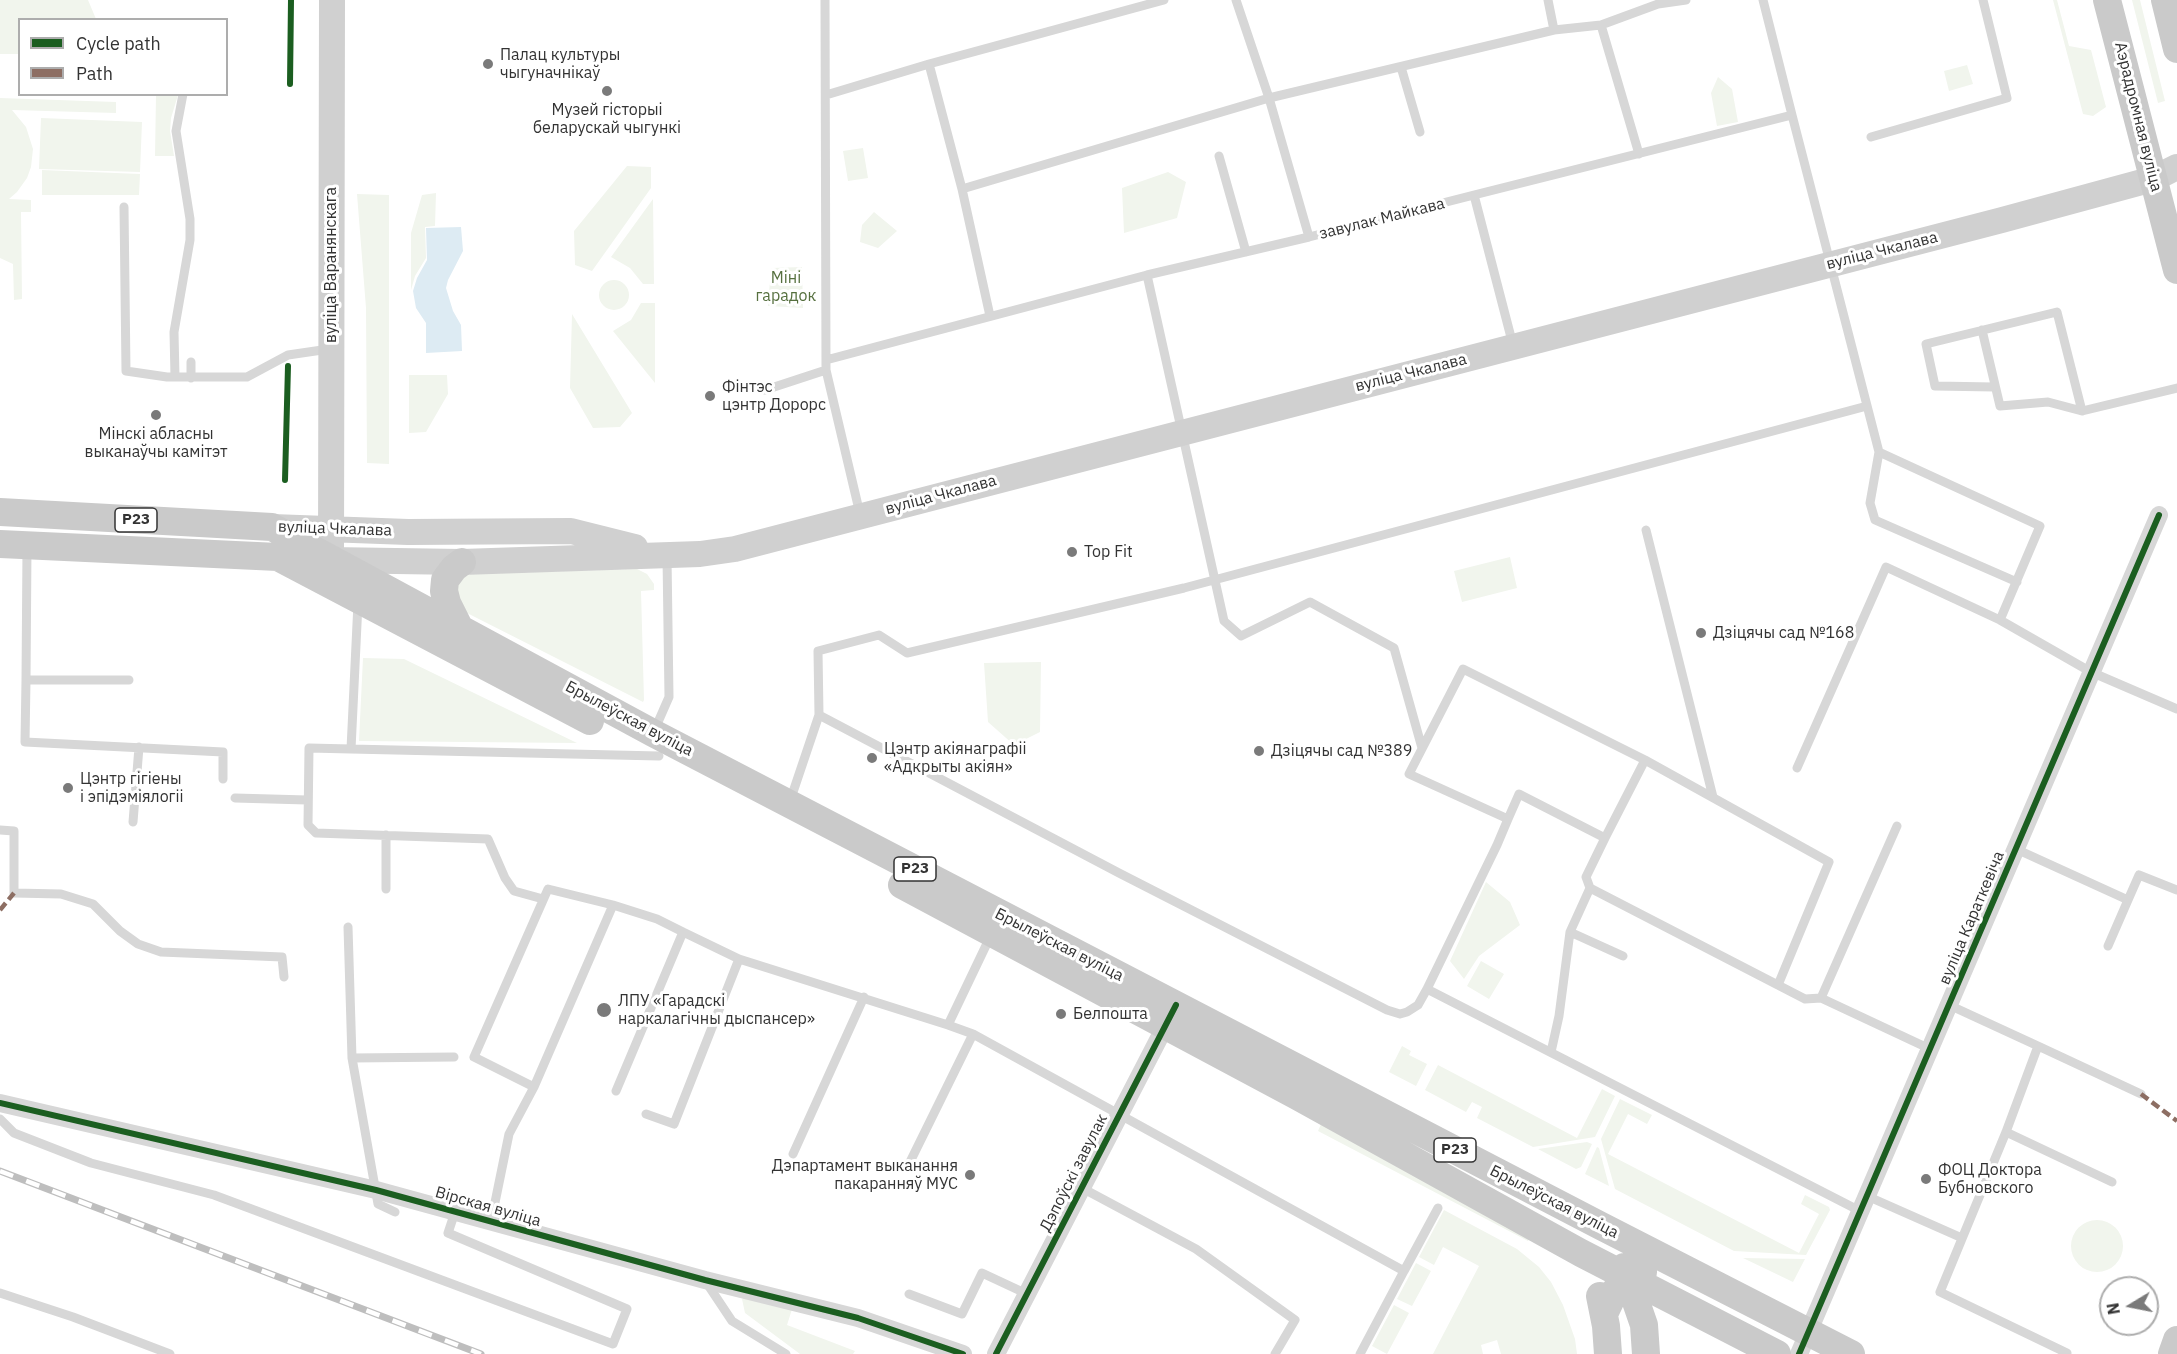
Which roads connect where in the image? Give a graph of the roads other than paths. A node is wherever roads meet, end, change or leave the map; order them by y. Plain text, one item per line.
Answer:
1 (332, 0) edge
2 (825, 0) edge
3 (1164, 0) edge
4 (1236, 0) edge
5 (1548, 0) edge
6 (1686, 0) edge
7 (1763, 0) edge
8 (1983, 0) edge
9 (2107, 0) edge
10 (2165, 0) edge
11 (1665, 2) edge
12 (1601, 25) junction
13 (1554, 30) junction
14 (2175, 38) edge
15 (929, 64) junction
16 (1401, 67) junction
17 (826, 95) junction
18 (182, 96) edge
19 (1269, 98) junction
20 (1792, 115) junction
21 (1420, 132) dead end
22 (1871, 137) dead end
23 (1639, 154) junction
24 (1219, 156) dead end
25 (2169, 175) edge
26 (962, 189) junction
27 (1474, 195) junction
28 (124, 207) dead end
29 (1309, 237) junction
30 (1246, 252) junction
31 (1830, 264) junction
32 (2177, 270) edge
33 (1147, 275) junction
34 (990, 316) junction
35 (1982, 330) junction
36 (1514, 346) junction
37 (331, 348) junction
38 (191, 362) dead end
39 (826, 365) junction
40 (175, 377) junction
41 (190, 378) junction
42 (1994, 387) junction
43 (2177, 387) edge
44 (765, 390) dead end
45 (1867, 406) junction
46 (2082, 411) junction
47 (1182, 432) junction
48 (1879, 452) junction
49 (0, 512) edge
50 (2159, 515) dead end
51 (860, 517) junction
52 (272, 527) junction
53 (330, 530) junction
54 (1646, 530) dead end
55 (14, 544) edge
56 (667, 554) junction
57 (278, 557) junction
58 (331, 560) junction
59 (462, 562) junction
60 (1215, 579) junction
61 (2017, 582) junction
62 (358, 601) junction
63 (2000, 620) junction
64 (459, 627) junction
65 (2091, 672) junction
66 (26, 680) junction
67 (129, 681) dead end
68 (2177, 709) edge
69 (819, 714) junction
70 (656, 745) junction
71 (138, 747) junction
72 (1422, 748) junction
73 (351, 749) junction
74 (1645, 760) junction
75 (1797, 768) dead end
76 (223, 779) dead end
77 (1713, 797) junction
78 (235, 798) dead end
79 (307, 800) junction
80 (789, 804) junction
81 (1508, 819) junction
82 (133, 822) dead end
83 (1898, 826) dead end
84 (0, 830) edge
85 (386, 835) junction
86 (1605, 838) junction
87 (2016, 849) junction
88 (1590, 888) junction
89 (386, 889) dead end
90 (2177, 890) edge
91 (543, 899) junction
92 (2128, 900) junction
93 (613, 905) junction
94 (348, 927) dead end
95 (683, 932) junction
96 (1570, 932) junction
97 (992, 933) junction
98 (2108, 946) dead end
99 (1623, 956) dead end
100 (740, 959) junction
101 (284, 977) dead end
102 (1778, 985) junction
103 (1427, 989) junction
104 (864, 997) junction
105 (1821, 998) junction
106 (1949, 1005) junction
107 (1171, 1016) junction
108 (948, 1025) junction
109 (973, 1034) junction
110 (2037, 1046) junction
111 (1930, 1049) junction
112 (1551, 1052) junction
113 (454, 1057) dead end
114 (352, 1058) junction
115 (534, 1088) junction
116 (616, 1091) dead end
117 (2141, 1094) dead end
118 (0, 1103) edge
119 (646, 1114) dead end
120 (1119, 1116) junction
121 (0, 1119) edge
122 (2006, 1132) junction
123 (793, 1154) dead end
124 (909, 1164) dead end
125 (2112, 1182) dead end
126 (1082, 1188) junction
127 (377, 1197) junction
128 (1864, 1203) junction
129 (1438, 1208) dead end
130 (395, 1212) dead end
131 (455, 1212) junction
132 (491, 1222) junction
133 (1601, 1226) junction
134 (1962, 1239) junction
135 (1581, 1253) junction
136 (1404, 1271) junction
137 (1693, 1273) junction
138 (1628, 1276) junction
139 (705, 1280) junction
140 (0, 1293) edge
141 (909, 1294) dead end
142 (1027, 1294) junction
143 (1682, 1304) junction
144 (1604, 1314) junction
145 (1644, 1325) junction
146 (2177, 1341) edge
147 (1804, 1343) edge
148 (2067, 1353) edge
149 (170, 1354) edge
150 (786, 1354) edge
151 (963, 1354) edge
152 (996, 1354) edge
153 (1275, 1354) edge
154 (1360, 1354) edge
155 (1608, 1354) edge
156 (1646, 1354) edge
157 (1777, 1354) edge
158 (1851, 1354) edge
159 (2172, 1354) edge

1 - 37 main road, вуліца Варанянскага
2 - 17 lane
3 - 15 lane
4 - 19 lane, завулак Майкава
5 - 13 lane
6 - 11 lane
7 - 20 lane
8 - 22 lane
9 - 25 main road, Аэрадромная вуліца
10 - 14 main road
11 - 12 lane
12 - 13 lane
12 - 23 lane
13 - 16 lane
15 - 17 lane
15 - 26 lane
16 - 19 lane
16 - 21 lane
17 - 39 lane
18 - 40 lane
19 - 26 lane
19 - 29 lane, завулак Майкава
20 - 23 lane, завулак Майкава
20 - 31 lane
23 - 27 lane, завулак Майкава
24 - 30 lane
25 - 31 main road, вуліца Чкалава
25 - 32 main road, Аэрадромная вуліца
26 - 34 lane
27 - 29 lane, завулак Майкава
27 - 36 lane
28 - 40 lane
29 - 30 lane
30 - 33 lane
31 - 36 main road, вуліца Чкалава
31 - 45 lane
33 - 34 lane
33 - 47 lane
34 - 39 lane
35 - 42 lane
35 - 42 lane
35 - 46 lane
36 - 47 main road, вуліца Чкалава
37 - 41 lane
37 - 53 main road, вуліца Варанянскага
38 - 41 lane
39 - 44 lane
39 - 51 lane
40 - 41 lane
42 - 46 lane
43 - 46 lane
45 - 48 lane
45 - 60 lane
47 - 51 main road, вуліца Чкалава
47 - 60 lane
48 - 61 lane
48 - 61 lane
49 - 52 main road, вуліца Чкалава / Р23
50 - 65 street, вуліца Караткевіча
51 - 56 main road, вуліца Чкалава
52 - 53 main road, вуліца Чкалава
52 - 58 main road, Брылеўская вуліца / Р23
53 - 56 main road, вуліца Чкалава
53 - 58 main road, вуліца Варанянскага
54 - 77 lane
55 - 57 main road, вуліца Чкалава / Р23
55 - 66 lane
56 - 59 main road, вуліца Чкалава
56 - 70 lane
57 - 58 main road, вуліца Чкалава
57 - 62 main road, Брылеўская вуліца / Р23
58 - 59 main road, вуліца Чкалава
58 - 64 main road, Брылеўская вуліца / Р23
59 - 64 main road
60 - 69 lane
60 - 72 lane
61 - 63 lane
62 - 70 main road, Брылеўская вуліца / Р23
62 - 73 lane
63 - 65 lane
63 - 75 lane
64 - 70 main road, Брылеўская вуліца / Р23
65 - 68 lane
65 - 87 street, вуліца Караткевіча
66 - 67 lane
66 - 71 lane
69 - 80 lane
69 - 103 lane
70 - 73 lane
70 - 80 main road, Брылеўская вуліца / Р23
70 - 97 main road, Брылеўская вуліца / Р23
71 - 76 lane
71 - 82 lane
72 - 74 lane
72 - 81 lane
73 - 79 lane
74 - 77 lane
74 - 86 lane
77 - 102 lane
78 - 79 lane
79 - 85 lane
80 - 107 main road, Брылеўская вуліца / Р23
81 - 86 lane
81 - 103 lane
83 - 105 lane
84 - 101 lane
85 - 89 lane
85 - 91 lane
86 - 88 lane
87 - 92 lane
87 - 106 street, вуліца Караткевіча
88 - 96 lane
88 - 102 lane
90 - 92 lane
91 - 93 lane
91 - 115 lane
92 - 98 lane
93 - 95 lane
93 - 115 lane
94 - 114 lane
95 - 100 lane
95 - 116 lane
96 - 99 lane
96 - 112 lane
97 - 107 main road, Брылеўская вуліца / Р23
97 - 108 lane
100 - 104 lane
100 - 119 lane
102 - 105 lane
103 - 112 lane
104 - 108 lane
104 - 123 lane
105 - 111 lane
106 - 110 lane
106 - 111 street, вуліца Караткевіча
107 - 120 street, Дэпоўскі завулак
107 - 133 main road, Брылеўская вуліца / Р23
107 - 135 main road, Брылеўская вуліца / Р23
108 - 109 lane
109 - 120 lane
109 - 124 lane
110 - 117 lane
110 - 122 lane
111 - 128 street, вуліца Караткевіча
112 - 128 lane
113 - 114 lane
114 - 127 lane
115 - 132 lane
118 - 127 street, Вірская вуліца
120 - 126 street, Дэпоўскі завулак
120 - 136 lane
121 - 131 lane
122 - 125 lane
122 - 134 lane
126 - 142 street, Дэпоўскі завулак
126 - 153 lane
127 - 130 lane
127 - 131 street, Вірская вуліца
128 - 134 lane
128 - 147 street, вуліца Караткевіча
129 - 136 lane
131 - 132 street, Вірская вуліца
132 - 139 street, Вірская вуліца
133 - 137 main road, Брылеўская вуліца
133 - 138 main road
134 - 148 lane
135 - 138 main road, Брылеўская вуліца
135 - 144 main road
136 - 154 lane
137 - 138 main road
137 - 147 main road, Брылеўская вуліца
138 - 143 main road, Брылеўская вуліца
138 - 144 main road
138 - 145 main road
139 - 150 lane
139 - 151 street, Вірская вуліца
140 - 149 lane
141 - 142 lane
142 - 152 street, Дэпоўскі завулак
143 - 145 main road
143 - 157 main road, Брылеўская вуліца
144 - 155 main road
145 - 156 main road
146 - 159 main road
147 - 158 main road, Брылеўская вуліца

